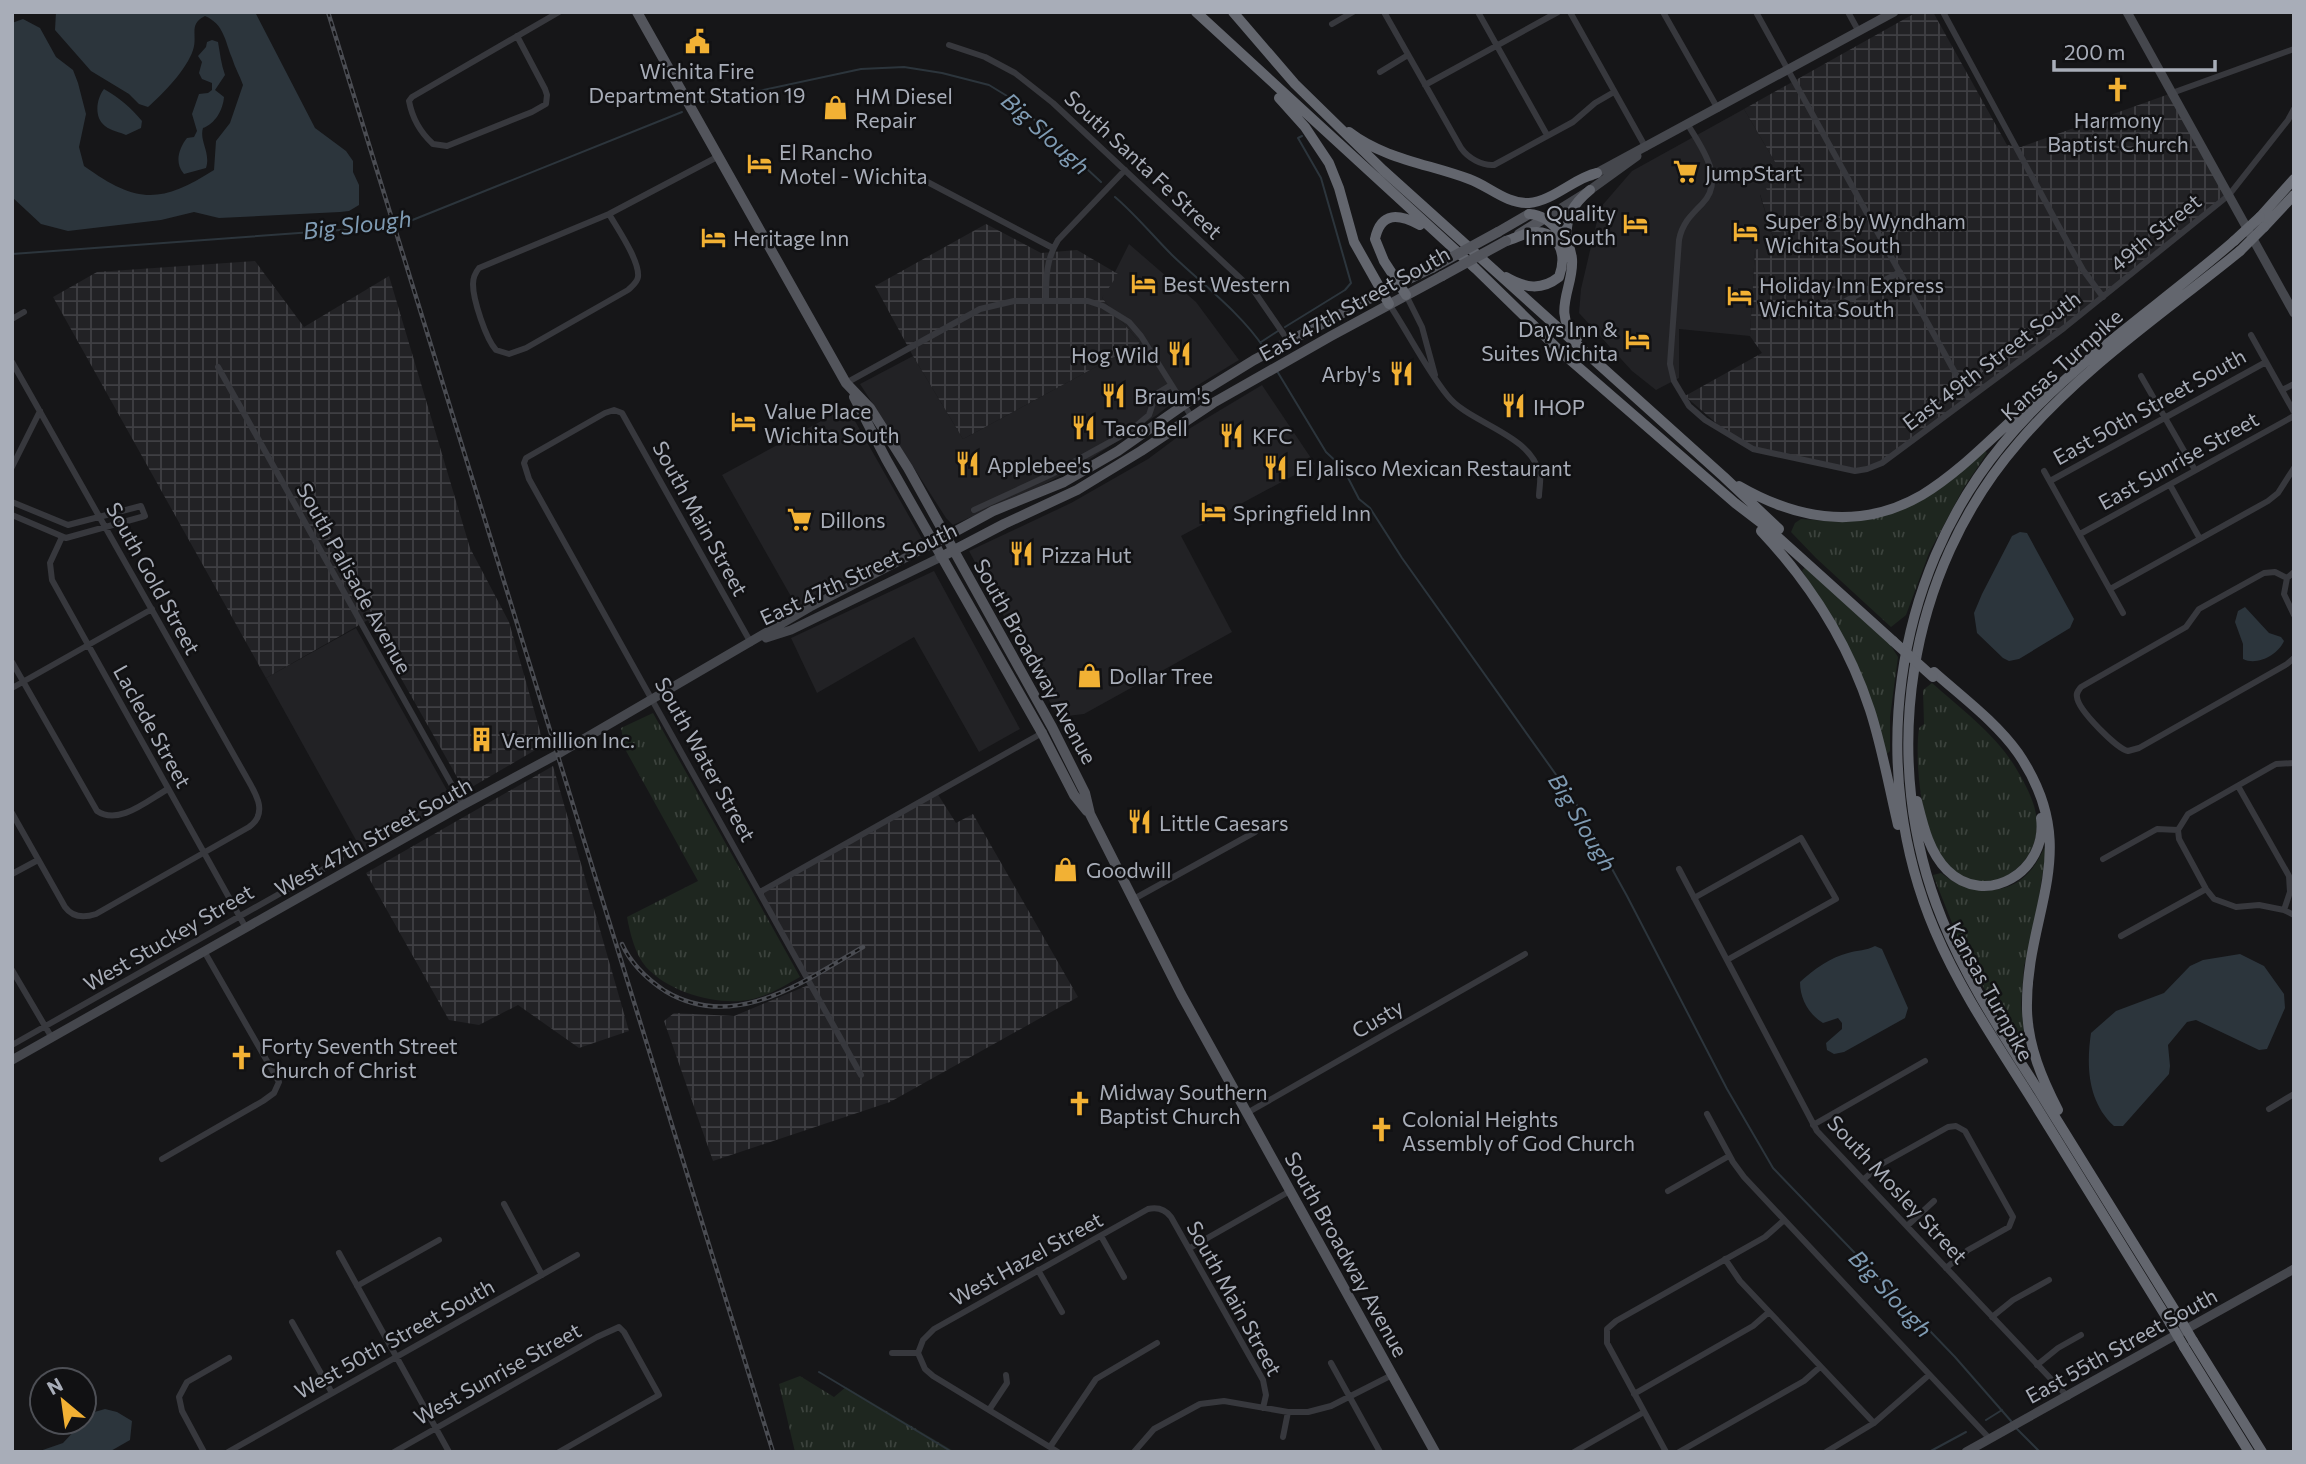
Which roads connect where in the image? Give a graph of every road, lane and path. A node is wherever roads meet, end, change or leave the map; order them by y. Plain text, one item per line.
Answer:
1 (559, 12) edge
2 (637, 12) edge
3 (1233, 12) edge
4 (1353, 12) edge
5 (1384, 12) edge
6 (1478, 12) edge
7 (1558, 12) edge
8 (1570, 12) edge
9 (1663, 12) edge
10 (1756, 12) edge
11 (1848, 12) edge
12 (1894, 12) edge
13 (1942, 12) edge
14 (2130, 13) edge
15 (1200, 16) edge
16 (1332, 24) dead end
17 (1859, 32) junction
18 (517, 36) junction
19 (949, 46) dead end
20 (1497, 46) junction
21 (2294, 49) edge
22 (1408, 55) junction
23 (1788, 71) junction
24 (1380, 72) dead end
25 (1425, 85) junction
26 (1614, 92) junction
27 (2172, 93) junction
28 (1317, 106) junction
29 (1718, 109) junction
30 (2294, 109) edge
31 (1688, 125) junction
32 (1547, 135) junction
33 (1646, 148) junction
34 (719, 156) junction
35 (1125, 170) junction
36 (1597, 173) junction
37 (918, 177) dead end
38 (2294, 178) edge
39 (1590, 190) junction
40 (2229, 195) junction
41 (2294, 195) edge
42 (609, 214) junction
43 (1529, 214) junction
44 (1545, 218) junction
45 (2262, 222) junction
46 (1435, 233) junction
47 (1566, 240) junction
48 (1506, 241) junction
49 (2237, 246) junction
50 (1053, 248) junction
51 (1487, 266) junction
52 (1900, 272) junction
53 (1398, 284) junction
54 (1382, 292) junction
55 (1406, 295) junction
56 (2103, 297) junction
57 (1046, 300) junction
58 (2290, 300) edge
59 (1389, 304) junction
60 (1829, 310) dead end
61 (24, 313) dead end
62 (2294, 313) edge
63 (12, 319) edge
64 (2251, 335) dead end
65 (1285, 344) junction
66 (2094, 356) junction
67 (12, 362) edge
68 (2266, 362) junction
69 (218, 367) dead end
70 (2141, 376) dead end
71 (1436, 377) junction
72 (2294, 384) edge
73 (1171, 385) junction
74 (849, 386) junction
75 (1624, 389) junction
76 (2282, 390) junction
77 (1969, 398) junction
78 (1184, 405) junction
79 (40, 411) junction
80 (2294, 414) edge
81 (1191, 416) junction
82 (2165, 418) junction
83 (1118, 451) junction
84 (524, 461) joint
85 (12, 467) edge
86 (2294, 468) edge
87 (2195, 470) junction
88 (1059, 471) junction
89 (2044, 471) dead end
90 (1724, 477) junction
91 (2050, 481) junction
92 (1064, 482) junction
93 (2170, 485) junction
94 (1077, 490) junction
95 (1539, 496) dead end
96 (12, 502) edge
97 (1735, 503) junction
98 (974, 510) dead end
99 (12, 515) edge
100 (100, 517) junction
101 (1020, 517) junction
102 (106, 527) junction
103 (2080, 534) junction
104 (62, 537) junction
105 (945, 537) junction
106 (2200, 539) junction
107 (934, 543) junction
108 (954, 551) junction
109 (941, 557) junction
110 (2294, 572) edge
111 (2287, 578) junction
112 (2110, 589) junction
113 (152, 609) junction
114 (2123, 612) dead end
115 (2294, 615) edge
116 (1894, 638) junction
117 (751, 643) junction
118 (88, 646) junction
119 (2294, 658) edge
120 (12, 662) edge
121 (1934, 674) junction
122 (23, 682) junction
123 (1911, 685) junction
124 (12, 688) edge
125 (653, 700) junction
126 (1052, 727) junction
127 (1042, 733) junction
128 (2294, 763) edge
129 (2238, 786) junction
130 (168, 789) junction
131 (463, 805) junction
132 (12, 813) edge
133 (1090, 814) junction
134 (2178, 830) junction
135 (1255, 832) dead end
136 (204, 853) junction
137 (341, 859) dead end
138 (2103, 859) dead end
139 (38, 860) junction
140 (1679, 869) dead end
141 (12, 874) edge
142 (2206, 889) junction
143 (1920, 890) junction
144 (760, 892) junction
145 (1694, 898) junction
146 (1132, 900) junction
147 (2284, 910) junction
148 (2294, 915) edge
149 (239, 917) junction
150 (246, 928) junction
151 (2121, 936) dead end
152 (204, 951) junction
153 (1525, 954) dead end
154 (1727, 960) junction
155 (12, 970) edge
156 (45, 1026) junction
157 (52, 1038) junction
158 (12, 1045) edge
159 (12, 1060) edge
160 (1925, 1061) dead end
161 (861, 1074) dead end
162 (2294, 1094) edge
163 (2269, 1109) dead end
164 (1247, 1113) junction
165 (1707, 1114) dead end
166 (1813, 1125) junction
167 (1730, 1156) junction
168 (162, 1159) dead end
169 (2087, 1169) junction
170 (1863, 1180) junction
171 (1290, 1191) junction
172 (1668, 1191) dead end
173 (1934, 1201) dead end
174 (503, 1204) dead end
175 (1162, 1209) joint
176 (1783, 1221) junction
177 (1906, 1226) junction
178 (1101, 1236) junction
179 (439, 1240) dead end
180 (1190, 1248) junction
181 (339, 1253) dead end
182 (577, 1255) dead end
183 (1726, 1259) junction
184 (1946, 1268) junction
185 (2294, 1269) edge
186 (1038, 1270) junction
187 (542, 1275) junction
188 (1124, 1277) dead end
189 (2049, 1280) dead end
190 (357, 1286) junction
191 (1062, 1312) dead end
192 (1769, 1312) junction
193 (1992, 1317) junction
194 (2174, 1320) junction
195 (292, 1322) dead end
196 (2081, 1335) dead end
197 (1157, 1343) dead end
198 (2189, 1344) junction
199 (892, 1353) dead end
200 (918, 1353) junction
201 (396, 1357) junction
202 (229, 1358) dead end
203 (1331, 1363) dead end
204 (2037, 1365) junction
205 (1820, 1367) junction
206 (1929, 1374) junction
207 (1006, 1375) dead end
208 (1392, 1375) junction
209 (332, 1393) junction
210 (1634, 1394) junction
211 (1349, 1396) junction
212 (2068, 1397) junction
213 (1264, 1408) junction
214 (989, 1410) junction
215 (1288, 1412) junction
216 (1644, 1412) junction
217 (1874, 1423) junction
218 (436, 1428) junction
219 (1283, 1437) dead end
220 (1992, 1437) junction
221 (1051, 1447) junction
222 (1582, 1450) edge
223 (204, 1452) edge
224 (228, 1452) edge
225 (394, 1452) edge
226 (449, 1452) edge
227 (559, 1452) edge
228 (1058, 1452) edge
229 (1134, 1452) edge
230 (1380, 1452) edge
231 (1434, 1452) edge
232 (1574, 1452) edge
233 (1666, 1452) edge
234 (1679, 1452) edge
235 (1826, 1452) edge
236 (1966, 1452) edge
237 (2249, 1452) edge
238 (2262, 1452) edge

1 - 18 street
2 - 34 main road, South Broadway Avenue
3 - 28 highway
4 - 16 street
5 - 22 street
6 - 20 street
7 - 20 street
8 - 26 street
9 - 29 street
10 - 23 street
11 - 17 street
12 - 17 street, East 47th Street South
13 - 56 street
14 - 27 street
15 - 46 highway
15 - 54 highway
17 - 23 street, East 47th Street South
18 - 18 street
19 - 35 street, South Santa Fe Street
20 - 25 street
20 - 32 street
21 - 27 street
22 - 24 street
22 - 25 street
23 - 29 street, East 47th Street South
23 - 52 street
25 - 32 street
26 - 32 street
26 - 33 street
27 - 40 street
28 - 36 highway
28 - 51 highway
29 - 31 street, East 47th Street South
30 - 40 street, 49th Street
31 - 33 street, East 47th Street South
31 - 77 street, East 49th Street South
33 - 36 street, East 47th Street South
33 - 39 street, East 47th Street South
34 - 42 street
34 - 74 main road, South Broadway Avenue
35 - 50 street
35 - 65 street, South Santa Fe Street
36 - 43 street, East 47th Street South
37 - 50 street
38 - 45 highway, Kansas Turnpike
39 - 44 street, East 47th Street South
39 - 47 highway
40 - 56 street, 49th Street
40 - 58 street
41 - 45 highway, Kansas Turnpike
42 - 42 street
43 - 44 highway
43 - 53 main road, East 47th Street South, bridge
44 - 47 highway
44 - 48 main road, East 47th Street South
45 - 49 highway, Kansas Turnpike, bridge
46 - 53 highway
46 - 97 highway
47 - 75 highway
48 - 51 highway
48 - 55 main road, East 47th Street South, bridge
49 - 66 highway, Kansas Turnpike
49 - 123 highway, Kansas Turnpike
50 - 57 street
51 - 75 highway
52 - 60 street
52 - 77 street
53 - 54 main road, East 47th Street South
53 - 55 highway
54 - 59 highway
54 - 65 main road, East 47th Street South
55 - 59 main road, East 47th Street South
55 - 71 street
56 - 77 street, East 49th Street South
57 - 73 street
57 - 74 street
58 - 62 street
59 - 71 street
59 - 81 main road, East 47th Street South
61 - 63 street
64 - 68 street
65 - 78 main road, East 47th Street South
66 - 90 highway
66 - 143 highway, Kansas Turnpike
67 - 79 street, South Gold Street
68 - 76 street
68 - 82 street, East 50th Street South
69 - 131 street, South Palisade Avenue
70 - 82 street
71 - 95 street
72 - 76 street
73 - 78 street
73 - 88 street
74 - 105 main road, South Broadway Avenue
74 - 107 main road, South Broadway Avenue
75 - 90 highway
76 - 80 street
78 - 81 street
78 - 83 main road, East 47th Street South
79 - 85 street
79 - 100 street, South Gold Street
80 - 87 street, East Sunrise Street
81 - 94 main road, East 47th Street South
82 - 87 street
82 - 91 street, East 50th Street South
83 - 92 main road, East 47th Street South
83 - 94 main road
84 - 117 street, South Main Street
84 - 125 street, South Water Street
86 - 106 street
87 - 93 street, East Sunrise Street
88 - 92 street
88 - 98 street
89 - 91 street
90 - 116 highway
91 - 103 street
92 - 101 main road
92 - 105 main road, East 47th Street South
93 - 103 street, East Sunrise Street
93 - 106 street
94 - 101 main road, East 47th Street South
96 - 100 street
97 - 116 highway
97 - 143 highway
99 - 104 street
100 - 102 street, South Gold Street
100 - 102 street
101 - 108 main road, East 47th Street South
102 - 104 street
102 - 113 street, South Gold Street
103 - 112 street
104 - 118 street, Laclede Street
105 - 107 main road, East 47th Street South
105 - 108 main road, South Broadway Avenue
106 - 112 street
107 - 109 main road, South Broadway Avenue
107 - 117 street, East 47th Street South
108 - 109 main road, East 47th Street South
108 - 126 main road, South Broadway Avenue
109 - 117 street, East 47th Street South
109 - 127 main road, South Broadway Avenue
110 - 111 street
111 - 115 street
111 - 119 street
112 - 114 street
113 - 118 street
113 - 136 street, South Gold Street
116 - 121 highway, bridge
117 - 125 street, West 47th Street South
118 - 122 street
118 - 130 street, Laclede Street
120 - 122 street
121 - 123 highway
121 - 169 highway
122 - 124 street
122 - 130 street
123 - 169 highway, Kansas Turnpike
125 - 131 street, West 47th Street South
125 - 144 street, South Water Street
126 - 127 street
126 - 133 main road, South Broadway Avenue
127 - 133 main road, South Broadway Avenue
127 - 144 street
128 - 129 street
129 - 134 street
129 - 147 street
130 - 136 street, Laclede Street
131 - 150 street, West 47th Street South
132 - 139 street
133 - 146 main road, South Broadway Avenue
134 - 138 street
134 - 142 street
135 - 146 street
136 - 139 street
136 - 149 street, Laclede Street
137 - 149 street, West Stuckey Street
139 - 141 street
140 - 145 street, South Mosley Street
142 - 147 street
142 - 151 street
143 - 194 highway, Kansas Turnpike
144 - 161 street, South Water Street
145 - 154 street, South Mosley Street
145 - 154 street
146 - 164 main road, South Broadway Avenue
147 - 148 street
149 - 150 street, Laclede Street
149 - 156 street, West Stuckey Street
150 - 152 street, West 47th Street South
152 - 157 street, West 47th Street South
152 - 168 street
153 - 164 street, Custy
154 - 166 street, South Mosley Street
155 - 156 street
156 - 157 street
156 - 158 street, West Stuckey Street
157 - 159 street, West 47th Street South
160 - 166 street
162 - 163 street
164 - 171 main road, South Broadway Avenue
165 - 167 street
166 - 170 street, South Mosley Street
167 - 172 street
167 - 176 street
169 - 194 highway, Kansas Turnpike
170 - 177 street, South Mosley Street
170 - 184 street
171 - 180 street
171 - 208 main road, South Broadway Avenue
173 - 177 street
174 - 187 street
175 - 178 street, West Hazel Street
175 - 180 street, South Main Street
176 - 183 street
176 - 206 street
177 - 184 street, South Mosley Street
178 - 186 street, West Hazel Street
178 - 188 street
179 - 190 street
180 - 213 street, South Main Street
181 - 190 street
182 - 187 street, West 50th Street South
183 - 192 street
183 - 210 street
184 - 193 street, South Mosley Street
185 - 212 street, East 55th Street South
186 - 191 street
186 - 200 street, West Hazel Street
187 - 201 street, West 50th Street South
189 - 193 street
190 - 201 street
192 - 205 street
192 - 210 street
193 - 204 street, South Mosley Street
194 - 198 highway, Kansas Turnpike, bridge
195 - 209 street
196 - 204 street
197 - 221 street
198 - 237 highway, Kansas Turnpike
198 - 238 highway, Kansas Turnpike
199 - 200 street
200 - 214 street
201 - 209 street, West 50th Street South
201 - 218 street
202 - 223 street
203 - 211 street
204 - 212 street, South Mosley Street
205 - 217 street
205 - 234 street
206 - 217 street
206 - 220 street
207 - 214 street
208 - 211 street
208 - 231 main road, South Broadway Avenue
209 - 224 street, West 50th Street South
210 - 216 street
211 - 215 street
211 - 230 street
212 - 220 street, East 55th Street South
213 - 215 street
213 - 229 street
214 - 221 street
215 - 219 street
216 - 222 street
216 - 233 street
217 - 235 street
218 - 225 street, West Sunrise Street
218 - 226 street
218 - 227 street, West Sunrise Street
220 - 236 street, East 55th Street South
221 - 228 street
222 - 232 street

